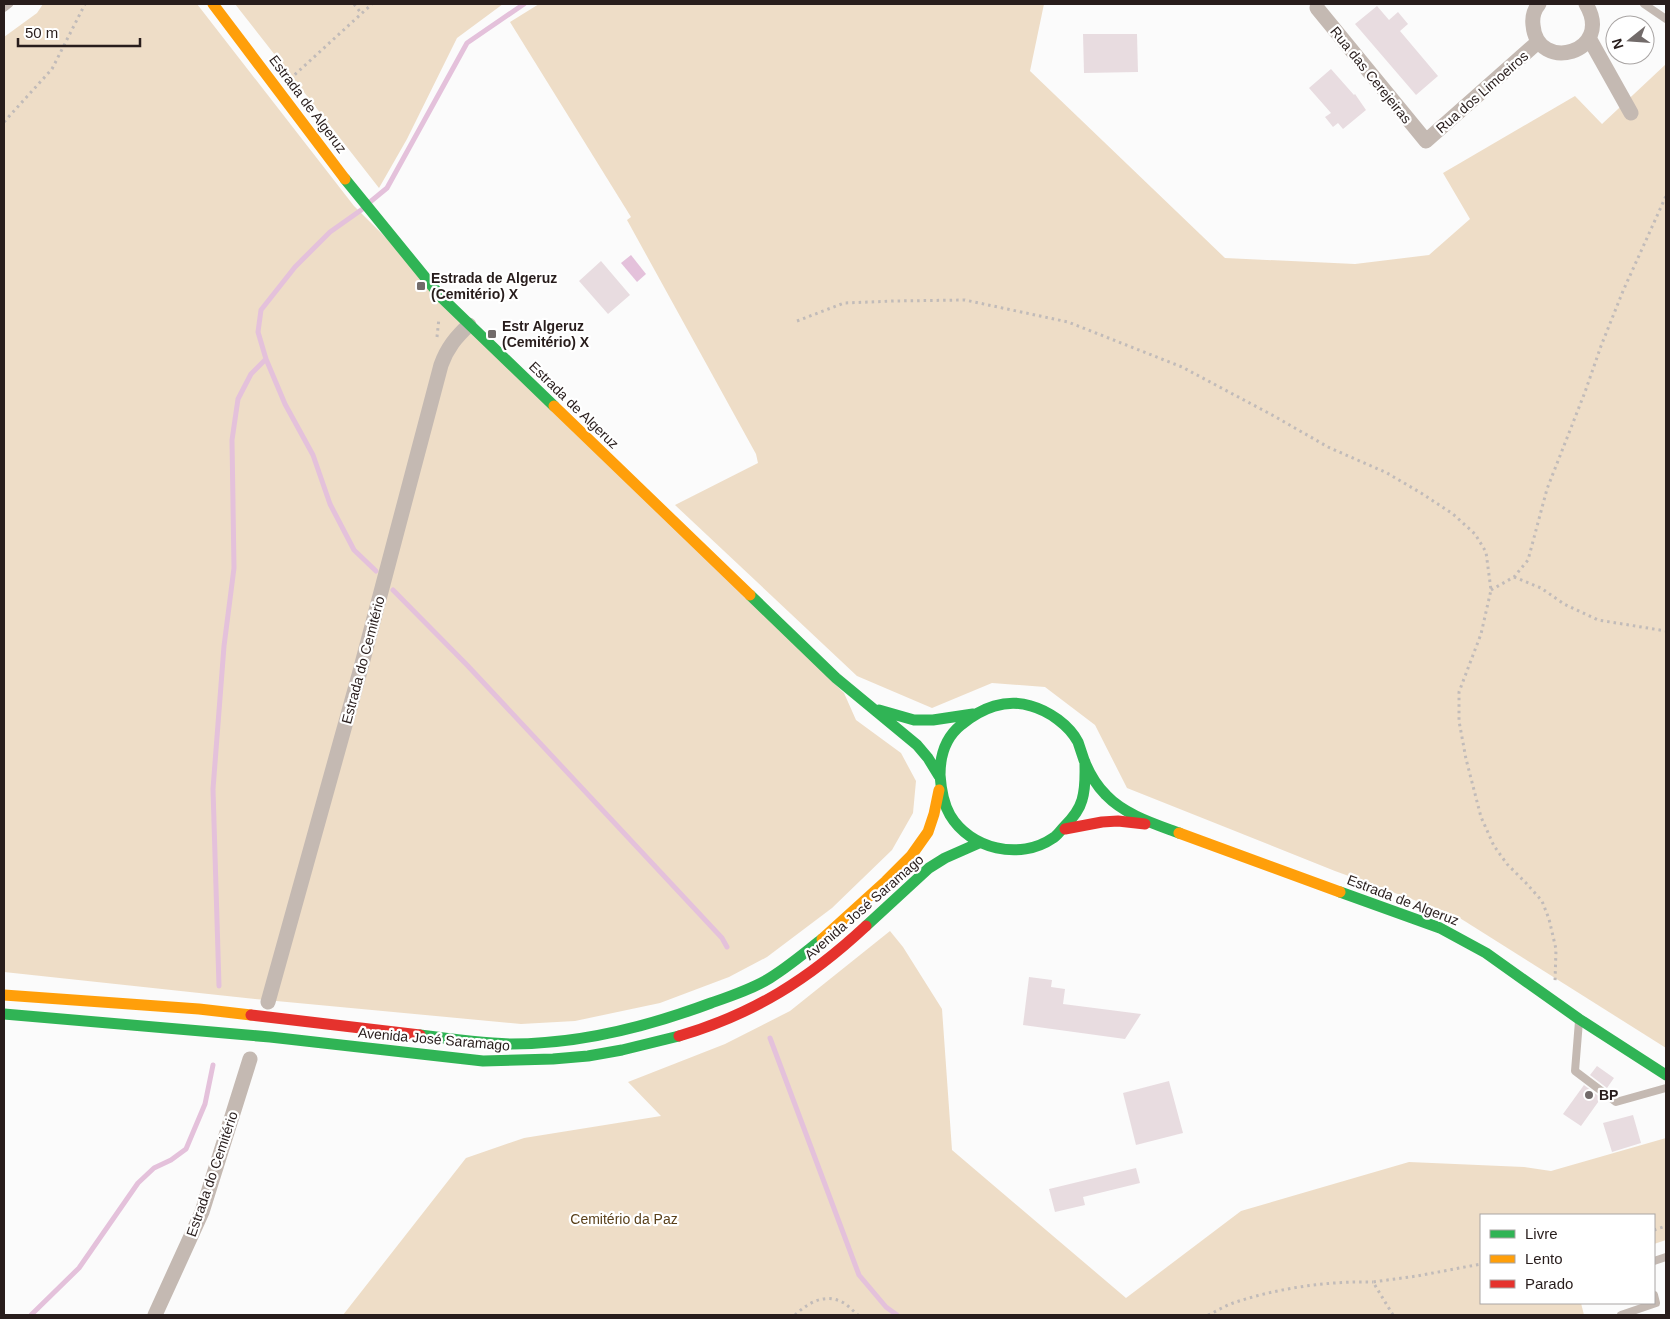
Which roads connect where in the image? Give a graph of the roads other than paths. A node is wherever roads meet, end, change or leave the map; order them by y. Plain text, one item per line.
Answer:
1 (9, 4) edge
2 (213, 4) edge
3 (1540, 4) edge
4 (1587, 4) edge
5 (1644, 4) edge
6 (4, 8) edge
7 (1317, 8) dead end
8 (1666, 19) edge
9 (1589, 38) junction
10 (1538, 42) junction
11 (1631, 113) dead end
12 (1426, 141) joint
13 (469, 324) junction
14 (870, 706) junction
15 (973, 714) junction
16 (1084, 762) junction
17 (938, 776) junction
18 (939, 790) junction
19 (1159, 826) junction
20 (1065, 829) junction
21 (979, 843) junction
22 (4, 995) edge
23 (268, 1002) dead end
24 (4, 1014) edge
25 (1580, 1019) junction
26 (250, 1059) dead end
27 (1666, 1075) edge
28 (1666, 1088) edge
29 (1653, 1304) edge
30 (155, 1315) edge
31 (1621, 1315) edge

1 - 6 lane
2 - 13 main road, Estrada de Algeruz
3 - 10 street
4 - 9 street
5 - 8 lane
7 - 12 street, Rua das Cerejeiras
9 - 10 street
9 - 11 street
10 - 12 street, Rua dos Limoeiros
13 - 14 main road, Estrada de Algeruz
13 - 23 street, Estrada do Cemitério
14 - 15 main road, Estrada de Algeruz
14 - 17 main road, Estrada de Algeruz
15 - 16 main road, Estrada de Algeruz
15 - 17 main road, Estrada de Algeruz
16 - 19 main road, Estrada de Algeruz
16 - 20 main road, Estrada de Algeruz
17 - 18 main road, Estrada de Algeruz
18 - 21 main road, Estrada de Algeruz
18 - 22 main road, Avenida José Saramago
19 - 20 main road, Estrada de Algeruz
19 - 25 main road, Estrada de Algeruz
20 - 21 main road, Estrada de Algeruz
21 - 24 main road, Avenida José Saramago
25 - 27 main road, Estrada de Algeruz
25 - 28 lane
26 - 30 street, Estrada do Cemitério
29 - 31 lane

